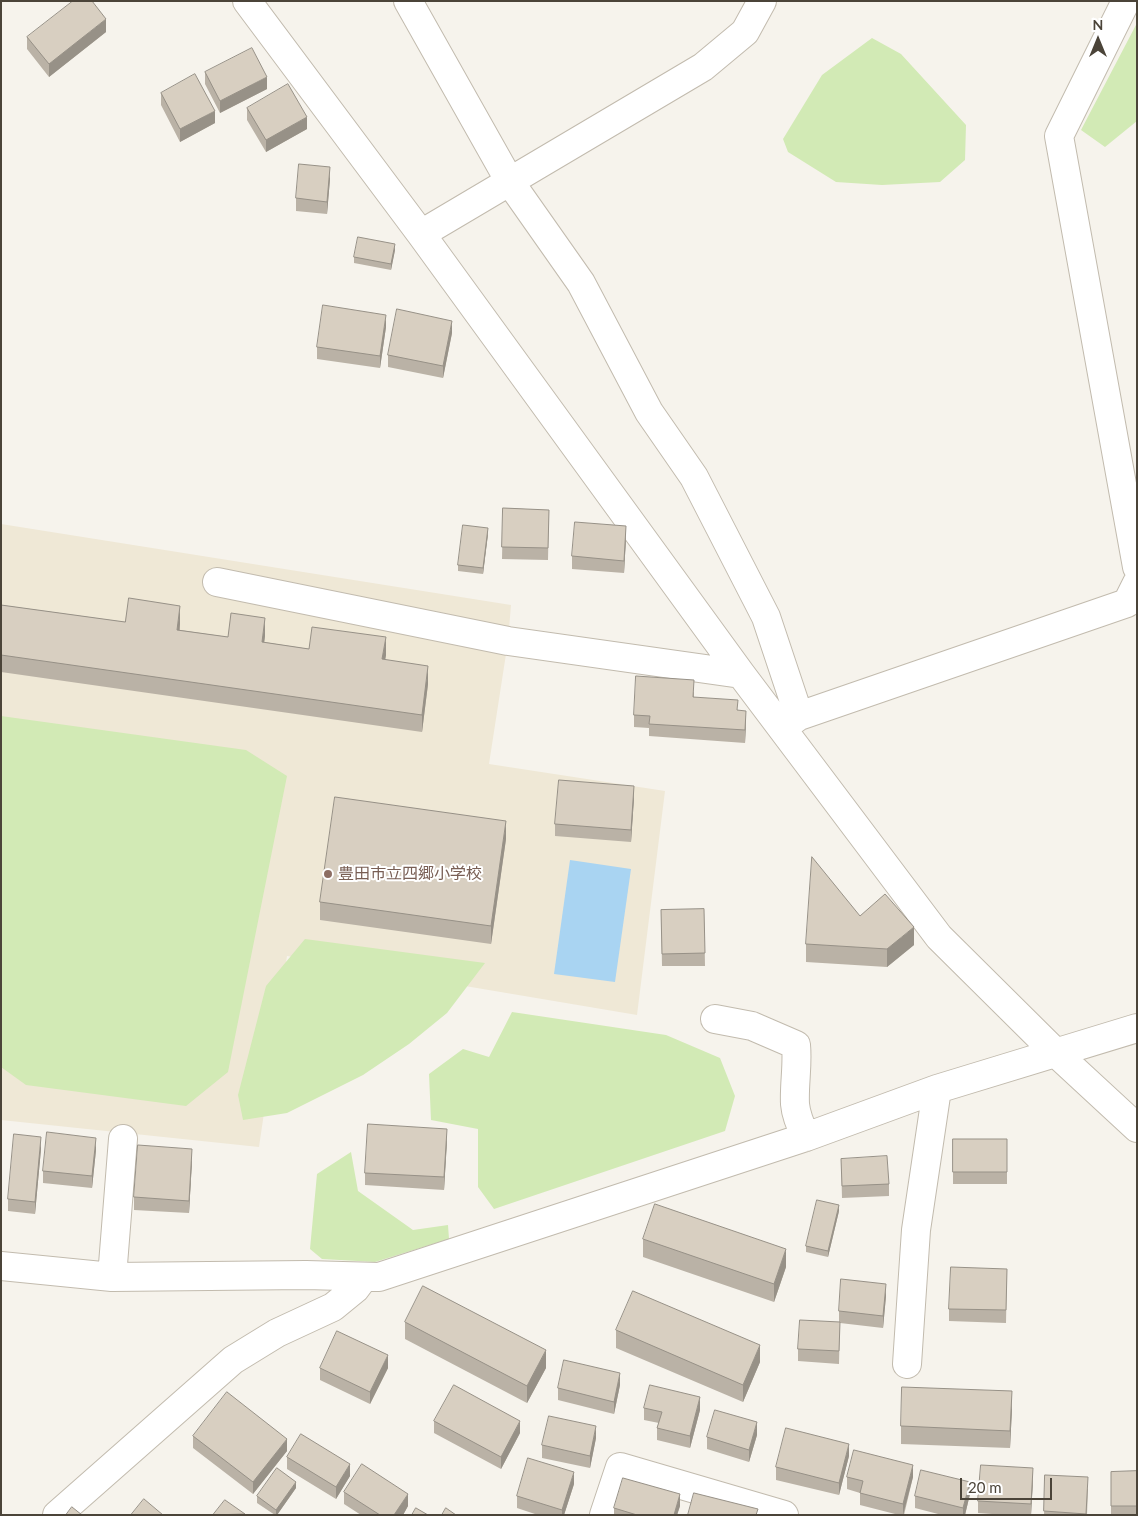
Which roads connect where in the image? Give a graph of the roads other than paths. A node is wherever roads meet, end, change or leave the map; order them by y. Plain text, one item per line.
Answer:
1 (247, 1) edge
2 (408, 1) edge
3 (762, 1) edge
4 (1126, 1) edge
5 (510, 182) junction
6 (421, 234) junction
7 (1137, 567) edge
8 (217, 582) dead end
9 (1137, 583) edge
10 (741, 674) junction
11 (791, 722) junction
12 (714, 1019) dead end
13 (1137, 1028) edge
14 (1057, 1054) junction
15 (937, 1089) junction
16 (1137, 1128) edge
17 (806, 1137) junction
18 (123, 1139) dead end
19 (1, 1266) edge
20 (112, 1277) junction
21 (364, 1277) junction
22 (907, 1364) dead end
23 (57, 1515) edge
24 (604, 1515) edge
25 (784, 1515) edge

1 - 6 street
2 - 5 street
3 - 5 street
4 - 7 street
5 - 6 street
5 - 11 street
6 - 10 street
8 - 10 street
9 - 11 street
10 - 11 street
11 - 14 street
12 - 17 street
13 - 14 street
14 - 15 street
14 - 16 street
15 - 17 street
15 - 22 street
17 - 21 street
18 - 20 street
19 - 20 street
20 - 21 street
21 - 23 street
24 - 25 street

